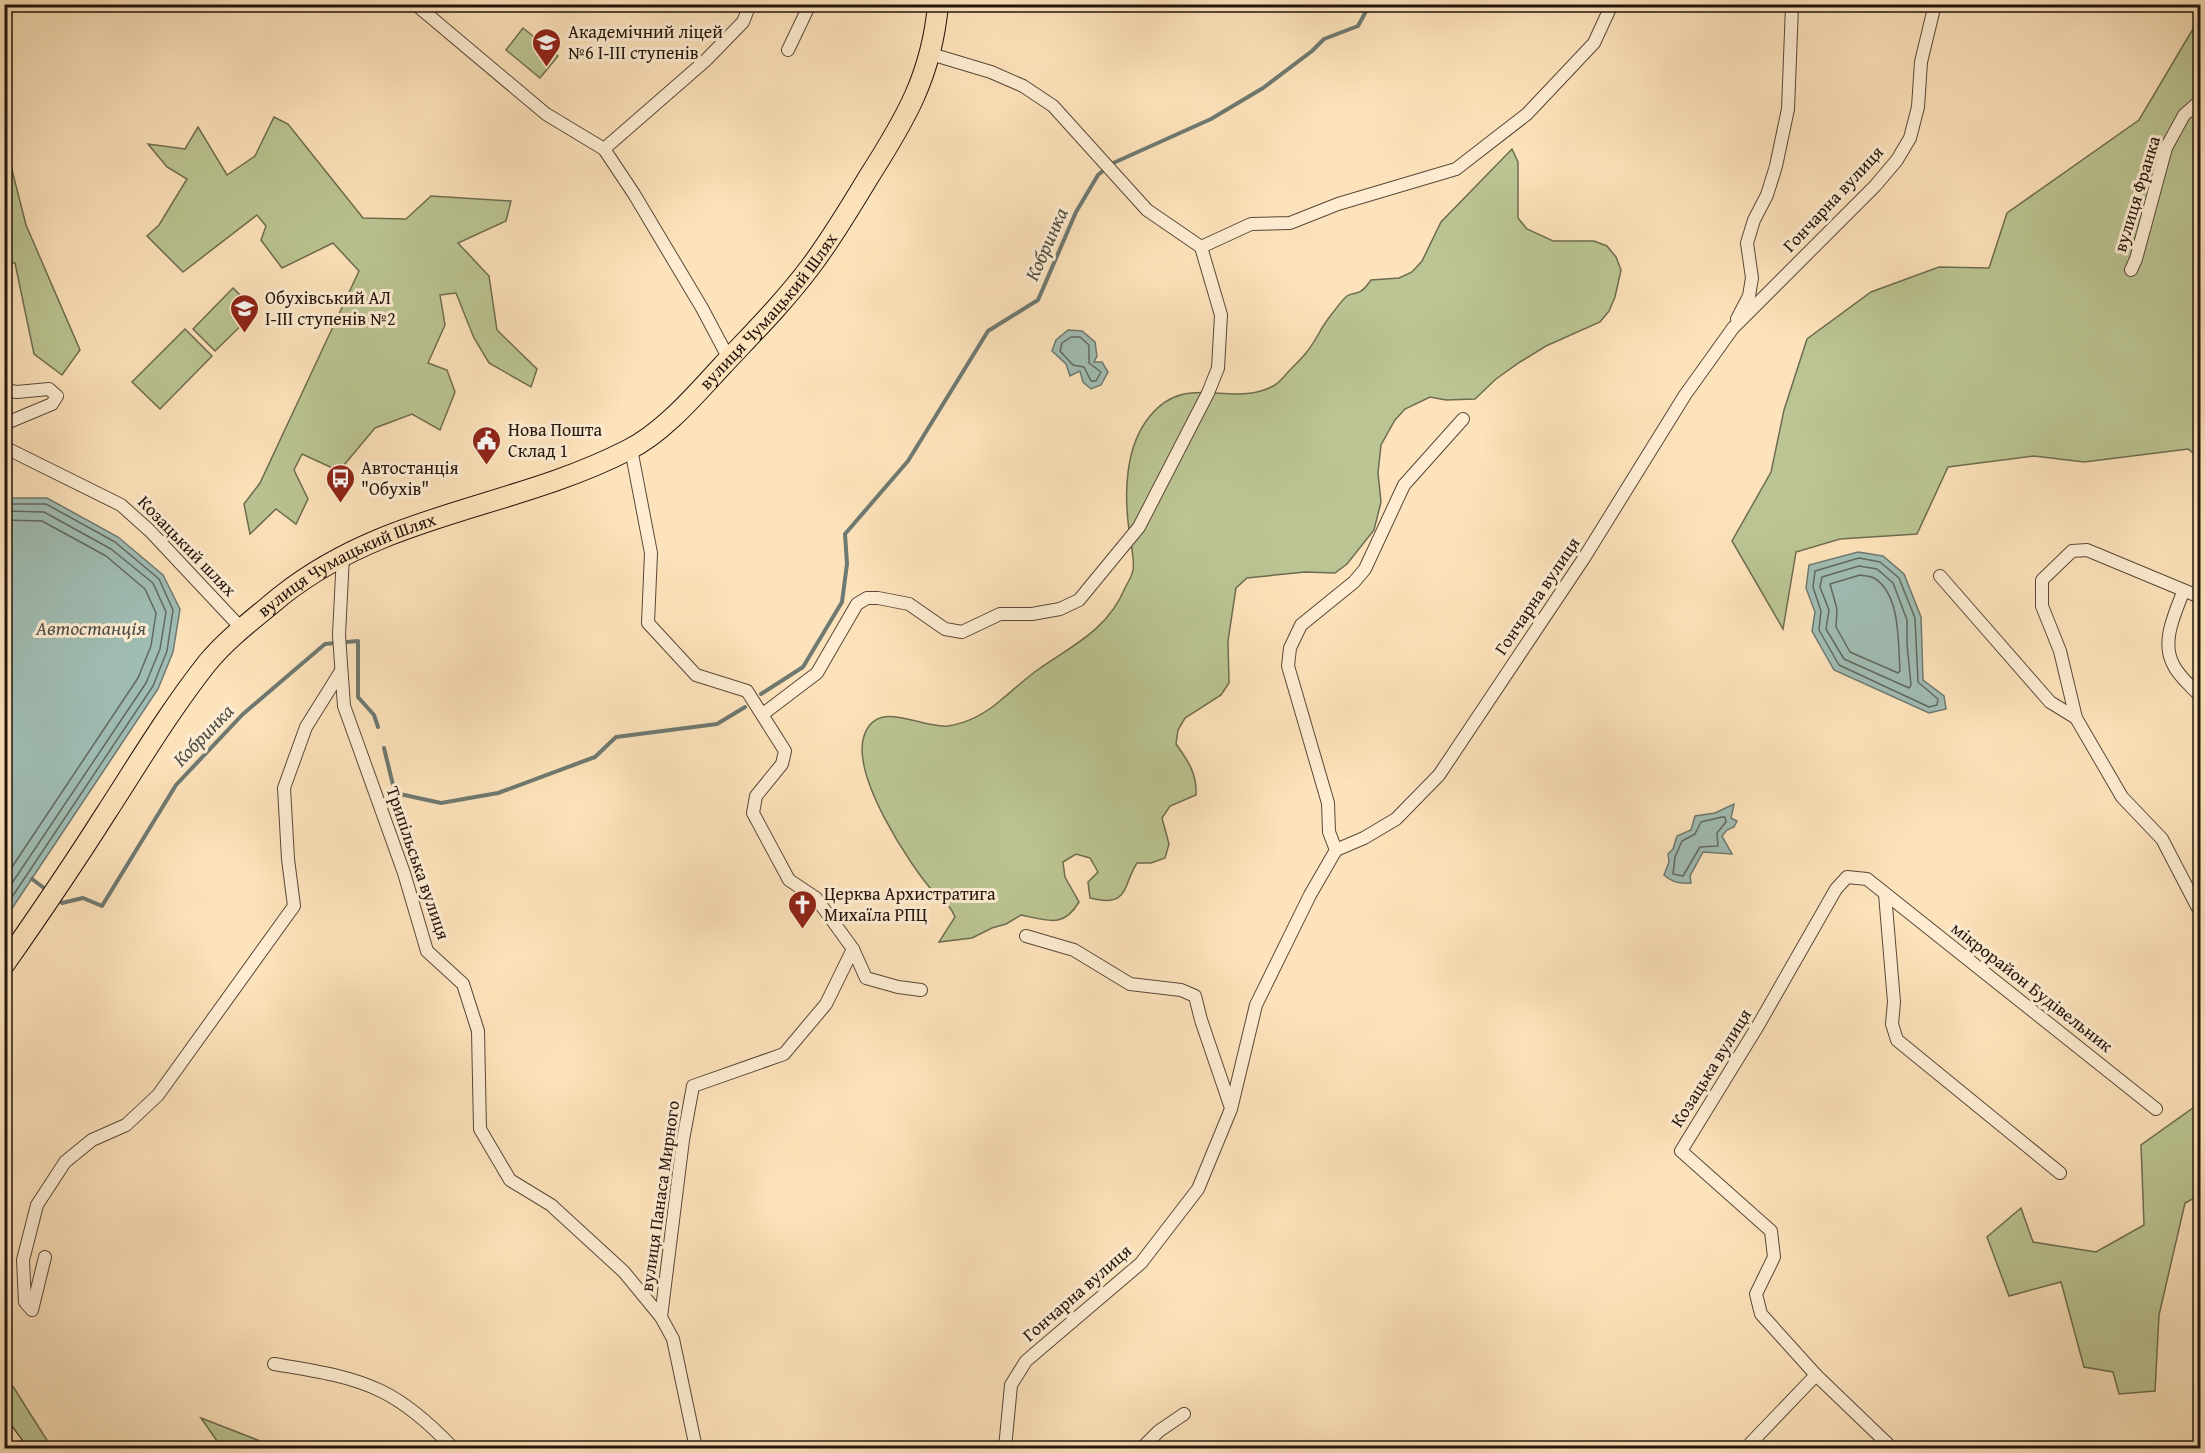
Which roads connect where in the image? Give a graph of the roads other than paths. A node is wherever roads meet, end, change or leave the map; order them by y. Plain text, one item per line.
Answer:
1 (415, 4) edge
2 (750, 4) edge
3 (810, 4) edge
4 (1612, 4) edge
5 (1935, 4) edge
6 (938, 5) edge
7 (1792, 6) dead end
8 (788, 50) dead end
9 (930, 54) junction
10 (2200, 100) edge
11 (604, 148) junction
12 (1201, 247) junction
13 (2131, 270) dead end
14 (1733, 328) junction
15 (729, 359) junction
16 (4, 390) edge
17 (1463, 418) dead end
18 (4, 424) edge
19 (4, 447) edge
20 (631, 449) junction
21 (343, 555) junction
22 (1940, 576) dead end
23 (2183, 592) junction
24 (2200, 597) edge
25 (242, 628) junction
26 (341, 671) junction
27 (2200, 696) edge
28 (763, 714) junction
29 (2076, 718) junction
30 (1336, 850) junction
31 (1847, 877) joint
32 (1885, 894) junction
33 (2200, 912) edge
34 (1026, 936) dead end
35 (853, 949) junction
36 (4, 965) edge
37 (921, 990) dead end
38 (1231, 1109) junction
39 (2156, 1109) dead end
40 (2060, 1173) dead end
41 (45, 1257) dead end
42 (662, 1317) junction
43 (274, 1364) dead end
44 (1816, 1375) junction
45 (1184, 1414) dead end
46 (4, 1432) edge
47 (15, 1449) edge
48 (453, 1449) edge
49 (696, 1449) edge
50 (1005, 1449) edge
51 (1142, 1449) edge
52 (1746, 1449) edge
53 (1892, 1449) edge

1 - 11 street
2 - 11 street
3 - 8 street
4 - 12 street
5 - 14 street, Гончарна вулиця
6 - 9 main road, вулиця Чумацький Шлях
7 - 14 street, Гончарна вулиця
9 - 12 street
9 - 15 main road, вулиця Чумацький Шлях
10 - 13 street, вулиця Франка
11 - 15 street
12 - 28 street
14 - 30 street, Гончарна вулиця
15 - 20 main road, вулиця Чумацький Шлях
16 - 18 street
17 - 30 street
19 - 25 street, Козацький шлях
20 - 21 main road, вулиця Чумацький Шлях
20 - 28 street
21 - 25 main road, вулиця Чумацький Шлях
21 - 26 street, Трипільська вулиця
22 - 29 street
23 - 24 street
23 - 27 street
23 - 29 street
25 - 36 main road, вулиця Чумацький Шлях
26 - 41 street
26 - 42 street, Трипільська вулиця
28 - 35 street
29 - 33 street
30 - 38 street, Гончарна вулиця
31 - 32 street, мікрорайон Будівельник
31 - 44 street, Козацька вулиця
32 - 39 street, мікрорайон Будівельник
32 - 40 street
34 - 38 street
35 - 37 street
35 - 42 street, вулиця Панаса Мирного
38 - 50 street, Гончарна вулиця
42 - 49 street, Трипільська вулиця
43 - 48 street
44 - 52 street
44 - 53 street, Козацька вулиця
45 - 51 street
46 - 47 main road

